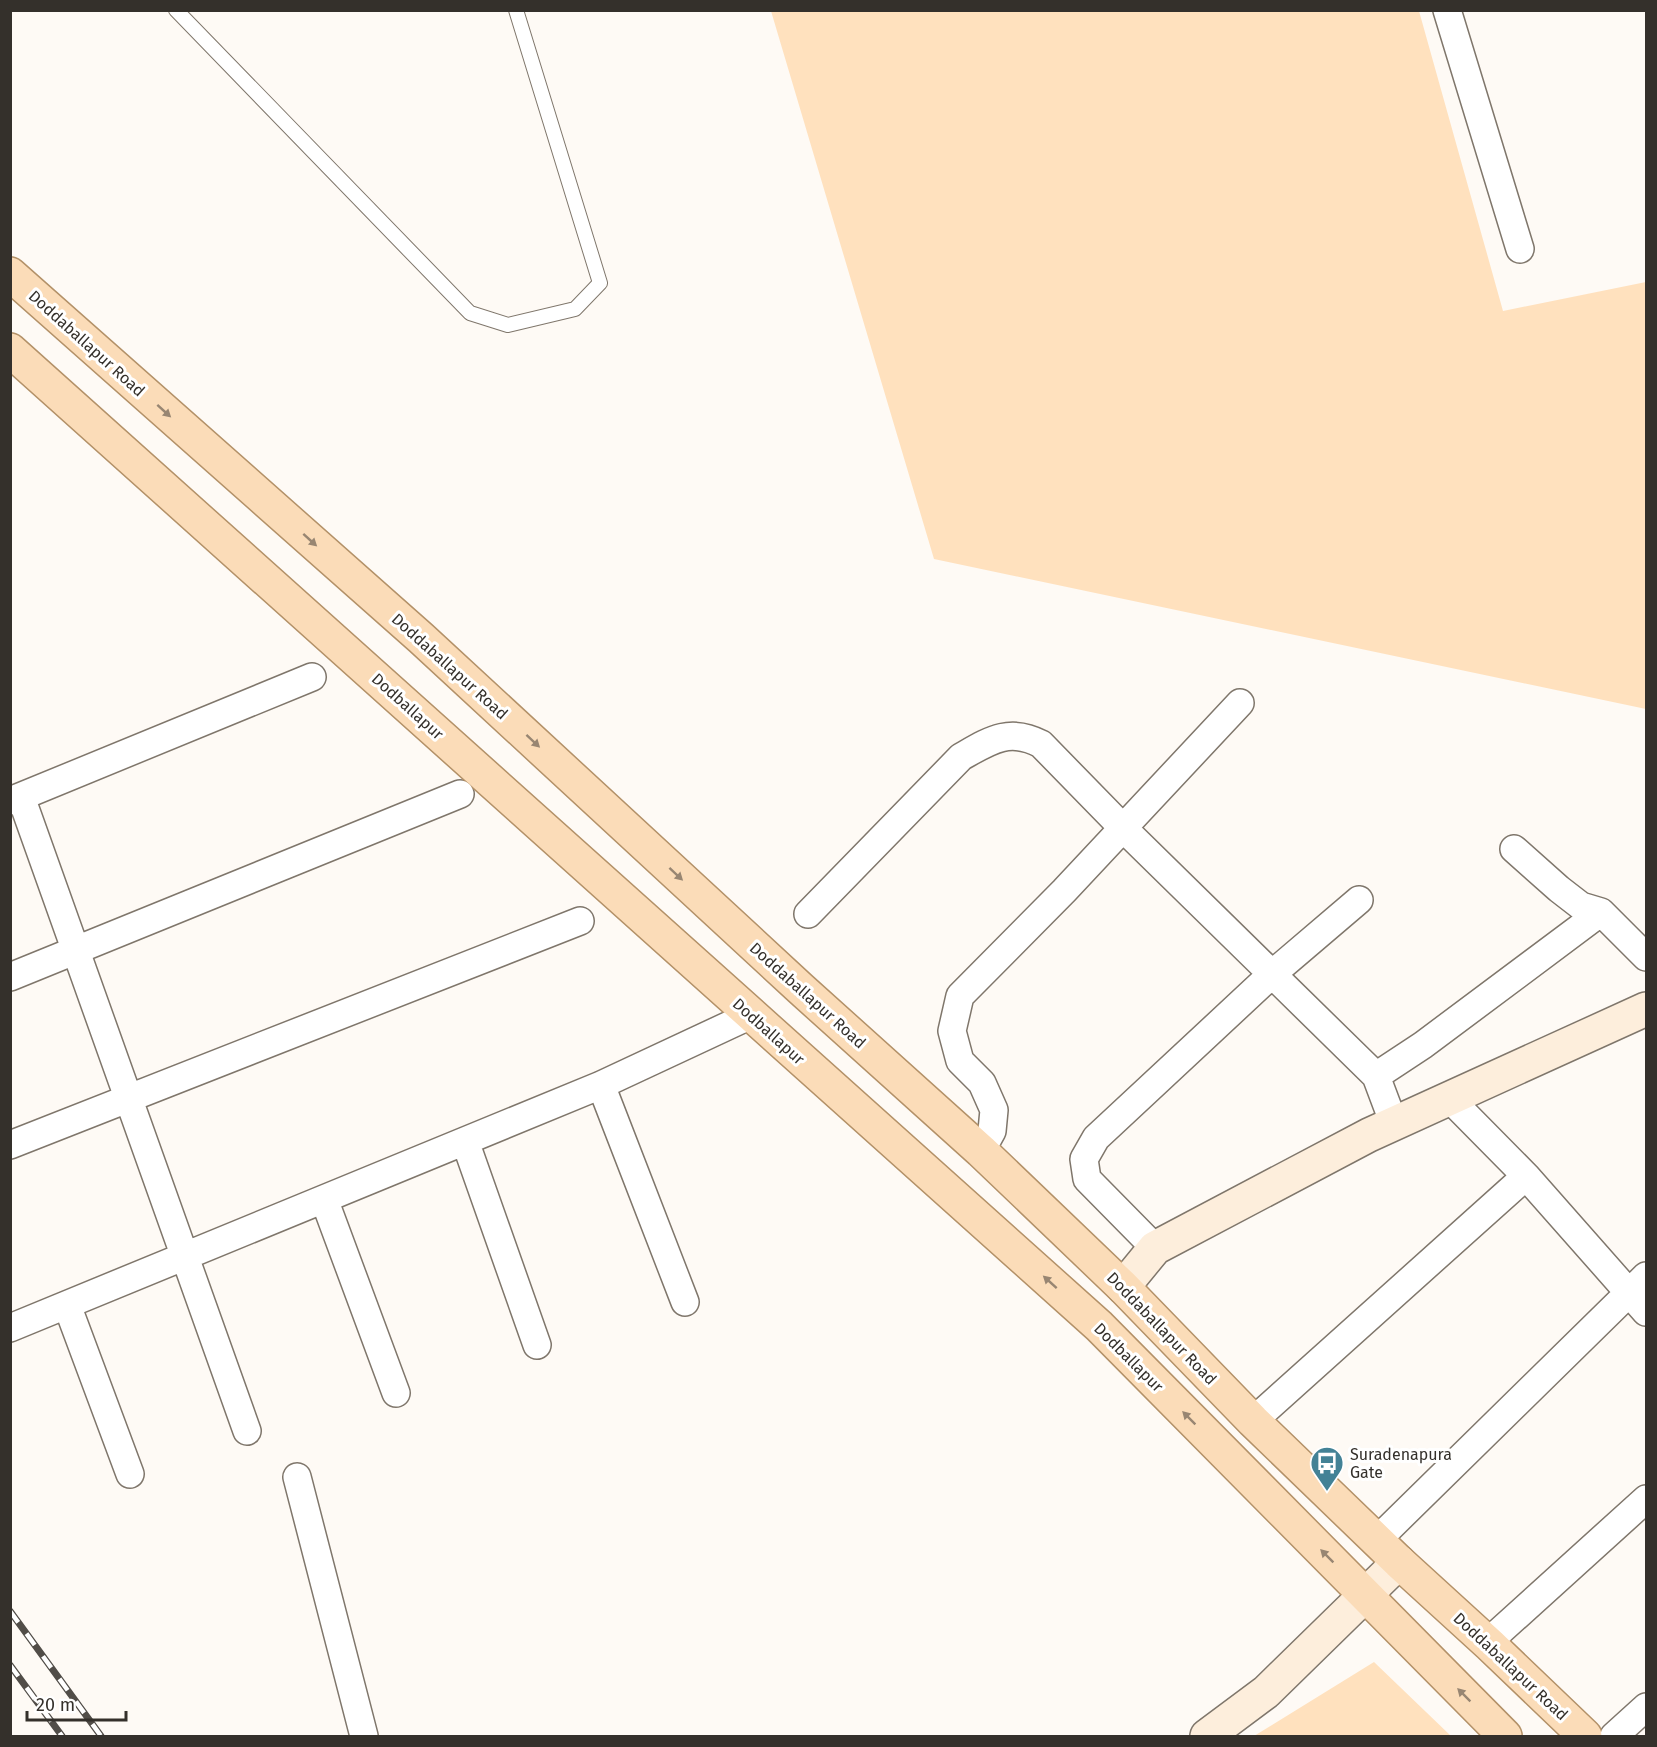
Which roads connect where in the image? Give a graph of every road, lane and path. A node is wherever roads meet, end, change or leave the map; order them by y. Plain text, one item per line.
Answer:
1 (176, 10) edge
2 (516, 10) edge
3 (1447, 10) edge
4 (1520, 249) dead end
5 (10, 274) edge
6 (10, 350) edge
7 (312, 677) dead end
8 (1240, 702) dead end
9 (460, 794) dead end
10 (16, 799) edge
11 (1123, 828) junction
12 (1514, 849) dead end
13 (1359, 900) dead end
14 (1602, 912) junction
15 (808, 914) dead end
16 (580, 921) dead end
17 (76, 950) junction
18 (1647, 957) edge
19 (1271, 975) junction
20 (10, 977) edge
21 (1647, 1009) edge
22 (752, 1015) junction
23 (1376, 1076) junction
24 (601, 1085) junction
25 (1449, 1098) junction
26 (128, 1100) junction
27 (1394, 1124) junction
28 (465, 1141) junction
29 (10, 1145) edge
30 (981, 1151) junction
31 (1526, 1176) junction
32 (324, 1199) junction
33 (1155, 1248) junction
34 (185, 1257) junction
35 (1123, 1287) junction
36 (1641, 1294) edge
37 (686, 1302) dead end
38 (67, 1305) junction
39 (10, 1328) edge
40 (537, 1345) dead end
41 (396, 1393) dead end
42 (1252, 1421) junction
43 (247, 1431) dead end
44 (130, 1474) dead end
45 (297, 1477) dead end
46 (1647, 1500) edge
47 (1388, 1551) junction
48 (1365, 1595) junction
49 (1488, 1642) junction
50 (1647, 1707) edge
51 (364, 1737) edge
52 (1207, 1737) edge
53 (1505, 1737) edge
54 (1585, 1737) edge
55 (1614, 1737) edge

1 - 2 lane
3 - 4 street
5 -> 30 main road, Doddaballapur Road
6 - 22 main road, Dodballapur
7 - 10 street
8 - 11 street
9 - 17 street
10 - 17 street
11 - 15 street
11 - 19 street
11 - 30 street
12 - 14 street
13 - 19 street
14 - 18 street
14 - 23 street
16 - 26 street
17 - 20 street
17 - 26 street
19 - 23 street
19 - 33 street
21 - 25 street
22 - 24 street
48 -> 22 main road, Dodballapur
23 - 27 street
24 - 28 street
24 - 37 street
25 - 27 street
25 - 31 street
26 - 29 street
26 - 34 street
27 - 33 street
28 - 32 street
28 - 40 street
30 - 35 main road, Doddaballapur Road
31 - 36 street
31 - 42 street
32 - 34 street
32 - 41 street
33 - 35 street
34 - 38 street
34 - 43 street
35 - 42 main road, Doddaballapur Road
36 - 47 street
38 - 39 street
38 - 44 street
42 - 47 main road, Doddaballapur Road
45 - 51 street
46 - 49 street
47 - 48 street
47 - 49 main road, Doddaballapur Road
48 - 52 street
53 -> 48 main road, Dodballapur
49 - 54 main road, Doddaballapur Road
50 - 55 street

